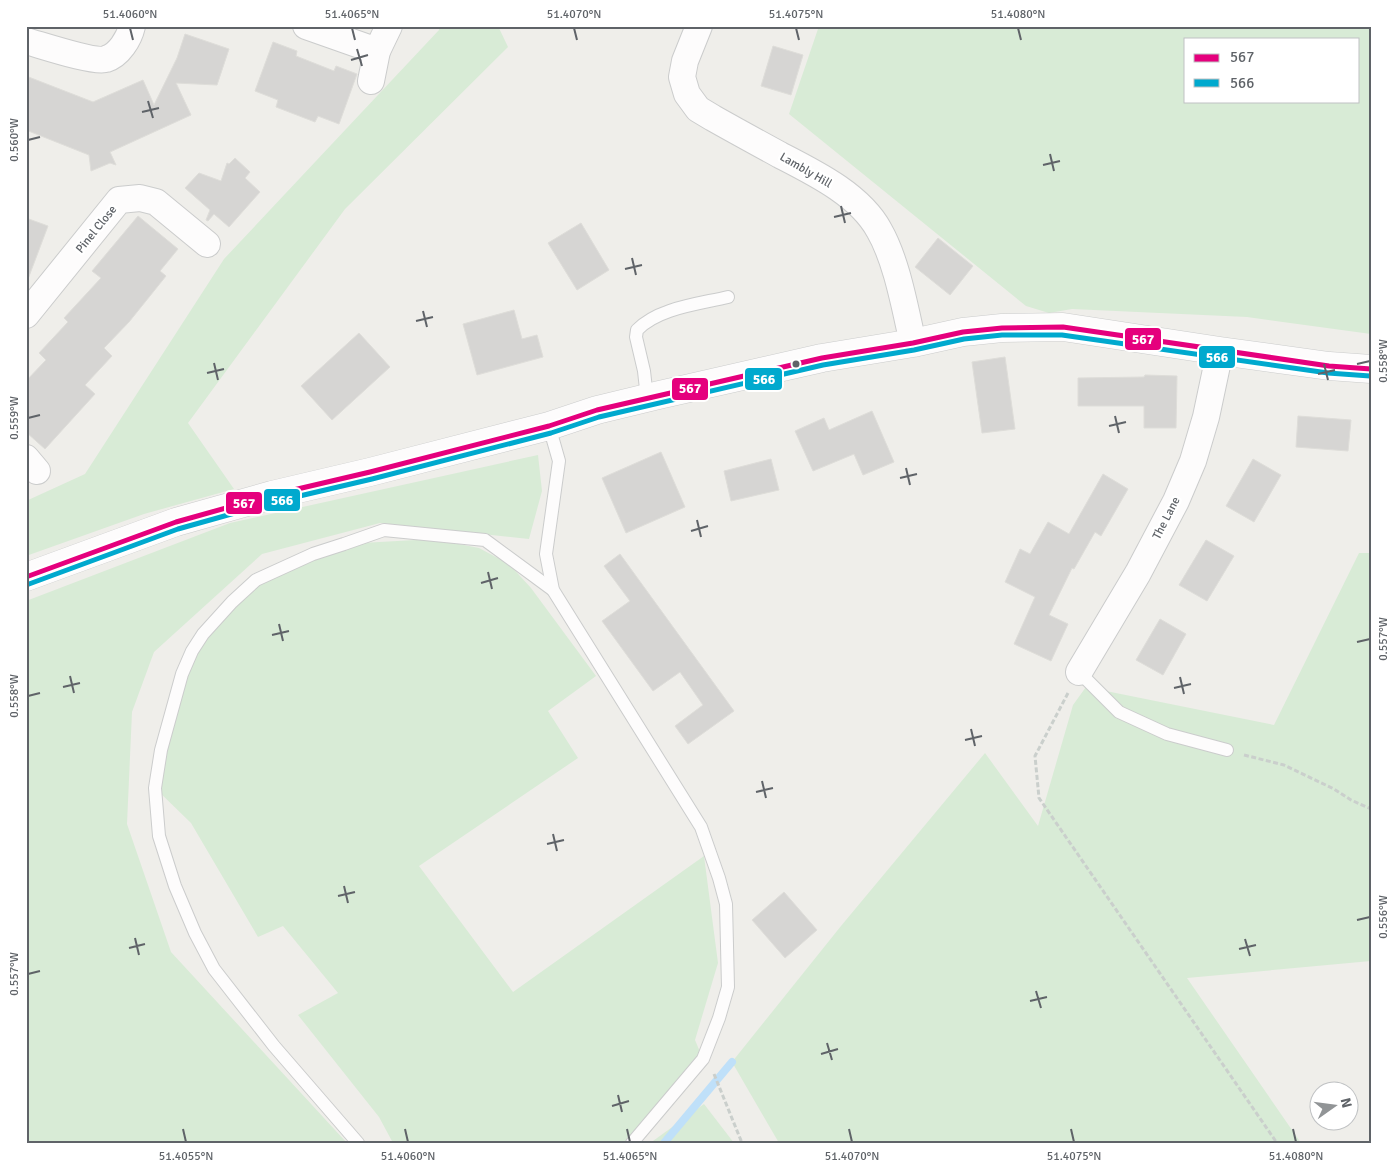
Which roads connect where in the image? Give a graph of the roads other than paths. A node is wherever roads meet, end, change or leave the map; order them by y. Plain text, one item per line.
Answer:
1 (132, 26) edge
2 (306, 26) edge
3 (389, 26) edge
4 (700, 26) edge
5 (26, 41) edge
6 (377, 51) junction
7 (371, 81) dead end
8 (207, 244) dead end
9 (728, 297) dead end
10 (26, 315) edge
11 (913, 343) junction
12 (1220, 351) junction
13 (1371, 369) edge
14 (647, 398) junction
15 (549, 426) junction
16 (26, 577) edge
17 (553, 590) junction
18 (1080, 672) joint
19 (1227, 750) road end
20 (358, 1143) edge
21 (632, 1143) edge

1 - 5 street
2 - 6 street
3 - 6 street
4 - 11 street, Lambly Hill
6 - 7 street
8 - 10 street, Pinel Close
9 - 14 lane
11 - 12 street
11 - 14 street
12 - 13 street
12 - 18 street, The Lane
14 - 15 street
15 - 16 street
15 - 17 lane
17 - 20 lane
17 - 21 lane
18 - 19 lane

